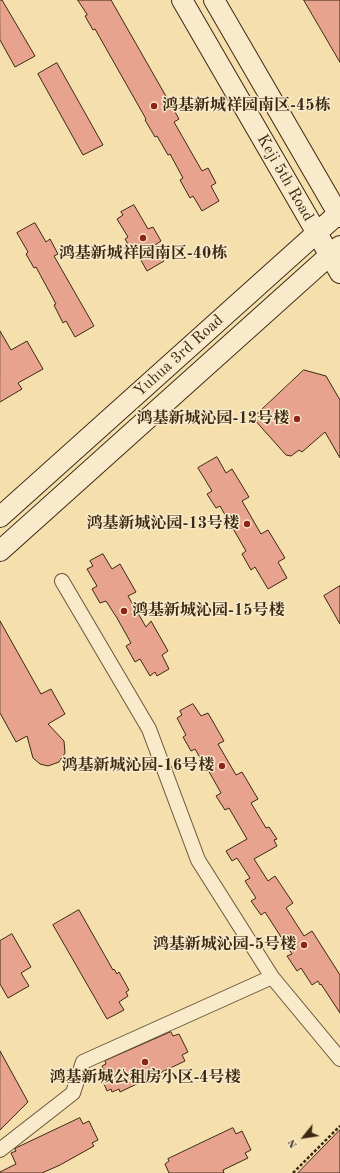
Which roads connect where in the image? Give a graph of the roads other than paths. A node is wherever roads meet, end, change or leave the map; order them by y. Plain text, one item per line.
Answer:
1 (182, 0) edge
2 (214, 0) edge
3 (273, 101) junction
4 (249, 115) junction
5 (339, 214) edge
6 (316, 232) junction
7 (335, 251) edge
8 (340, 274) edge
9 (0, 517) edge
10 (0, 551) edge
11 (62, 582) dead end
12 (272, 977) junction
13 (340, 1059) edge
14 (0, 1150) edge

1 - 4 street, Keji 5th Road
2 - 3 street, Keji 5th Road
3 - 4 street
3 - 5 street, Keji 5th Road
4 - 6 street, Keji 5th Road
5 - 6 street, Yuhua 3rd Road
6 - 7 street, Keji 5th Road
6 - 9 street, Yuhua 3rd Road
7 - 8 street, Keji 5th Road
7 - 10 street, Yuhua 3rd Road
11 - 12 street
12 - 13 street
12 - 14 street

